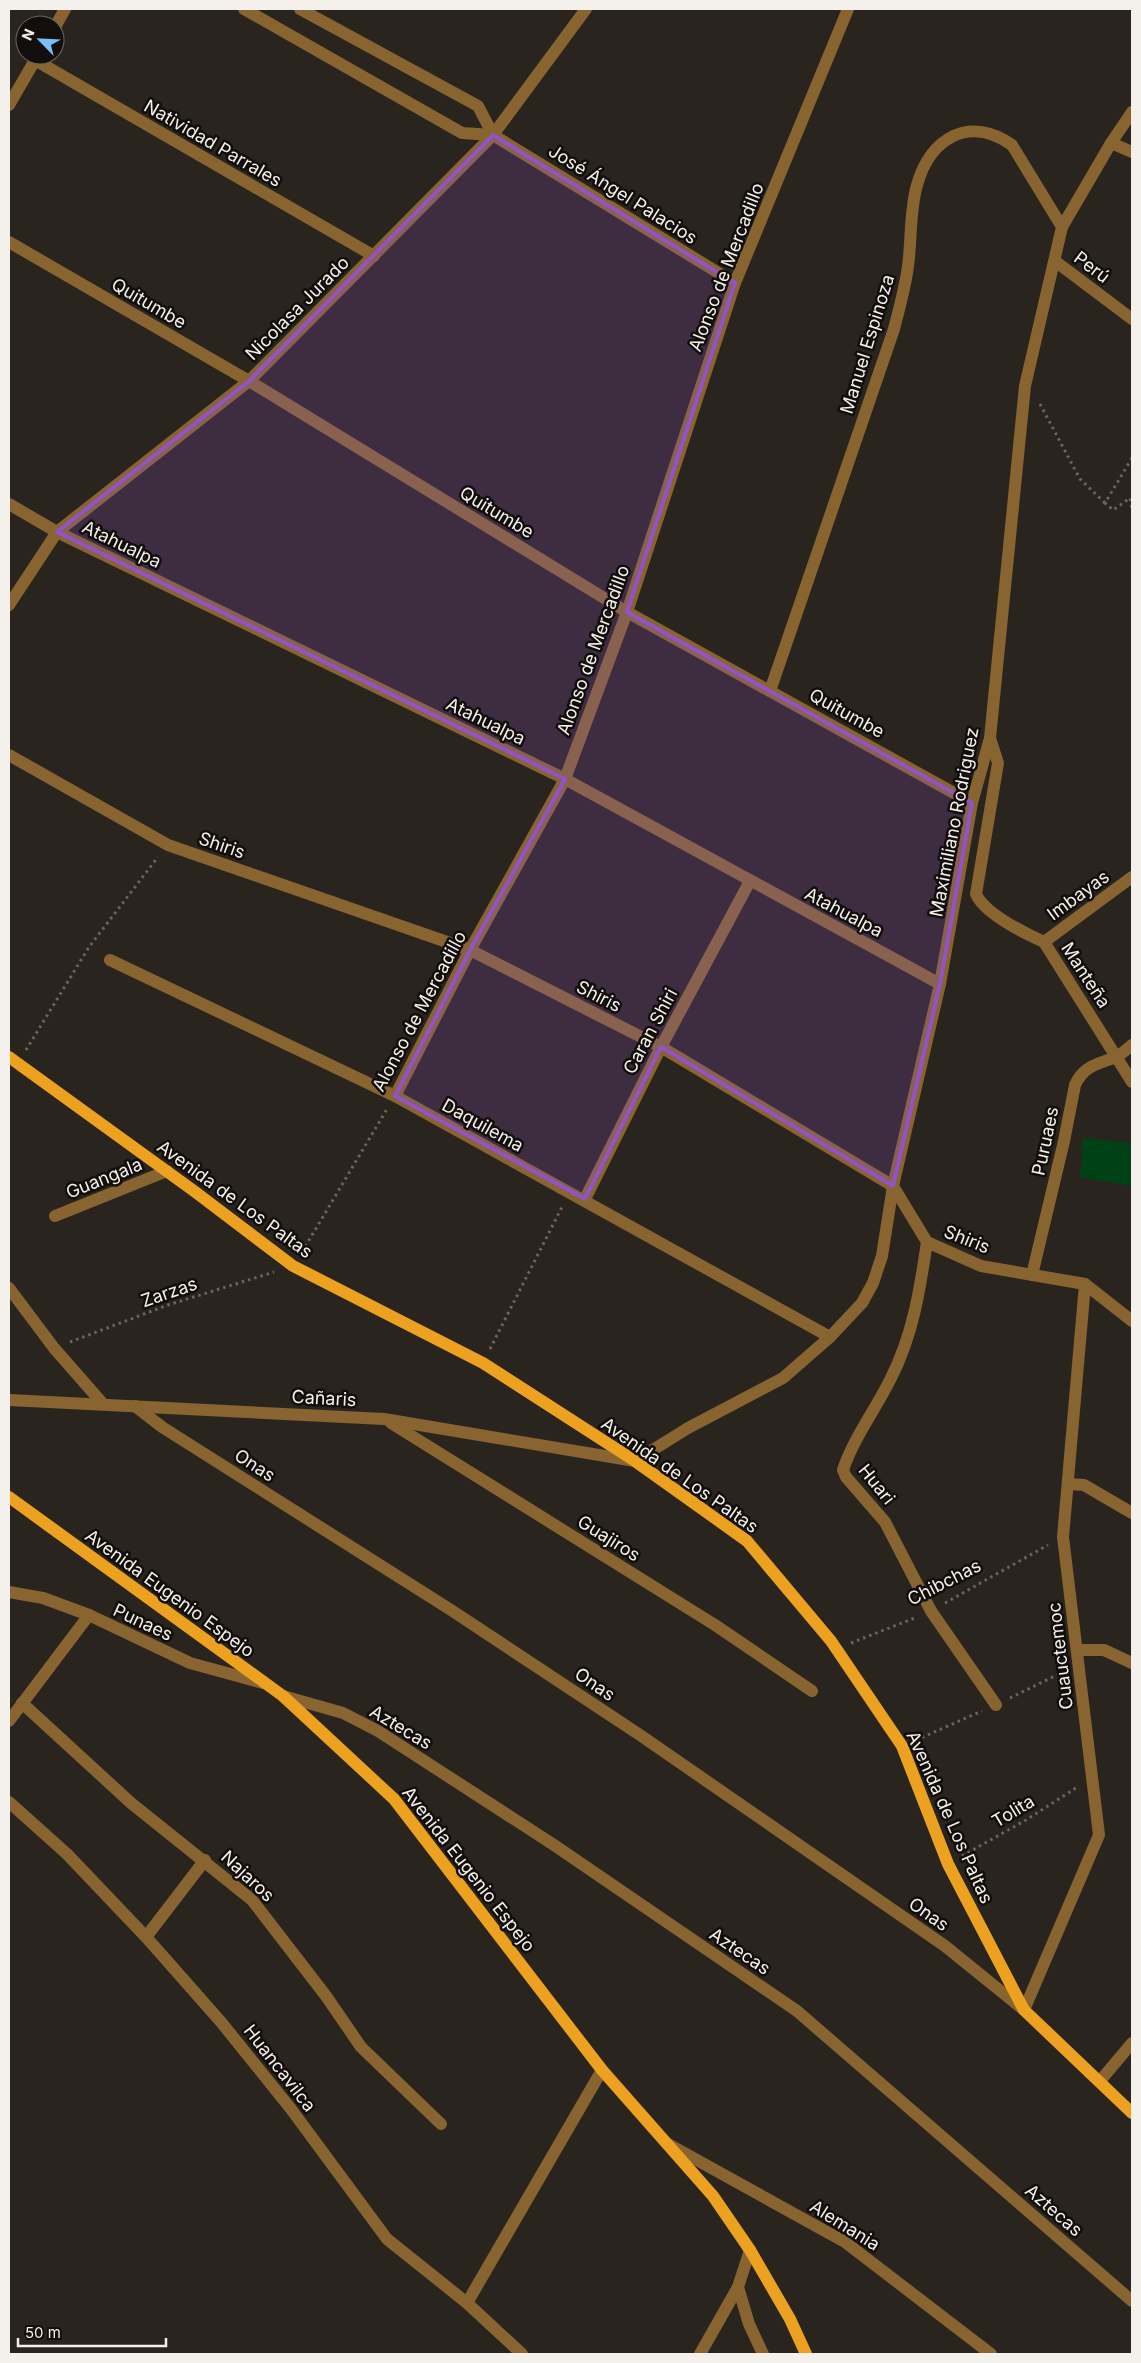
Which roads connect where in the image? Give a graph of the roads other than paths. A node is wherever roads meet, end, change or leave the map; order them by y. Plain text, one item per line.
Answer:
1 (244, 9) edge
2 (300, 9) edge
3 (586, 9) edge
4 (848, 9) edge
5 (33, 65) edge
6 (49, 65) edge
7 (9, 105) edge
8 (1132, 112) edge
9 (493, 135) junction
10 (1111, 143) junction
11 (1132, 152) edge
12 (1062, 227) junction
13 (9, 242) edge
14 (374, 256) junction
15 (1056, 261) junction
16 (735, 283) junction
17 (1132, 319) edge
18 (249, 381) junction
19 (9, 504) edge
20 (57, 532) junction
21 (9, 605) edge
22 (626, 612) junction
23 (770, 691) junction
24 (990, 738) junction
25 (9, 755) edge
26 (565, 779) junction
27 (972, 803) junction
28 (1132, 876) edge
29 (750, 881) junction
30 (1044, 942) junction
31 (470, 950) junction
32 (110, 960) dead end
33 (940, 984) junction
34 (1132, 1045) edge
35 (661, 1047) junction
36 (1117, 1056) junction
37 (13, 1060) edge
38 (1132, 1082) edge
39 (395, 1096) junction
40 (167, 1171) junction
41 (894, 1186) junction
42 (585, 1199) junction
43 (55, 1216) dead end
44 (927, 1242) junction
45 (1032, 1275) junction
46 (1084, 1284) junction
47 (9, 1288) edge
48 (1132, 1321) edge
49 (830, 1337) junction
50 (9, 1400) edge
51 (103, 1404) junction
52 (135, 1406) junction
53 (384, 1419) junction
54 (634, 1461) junction
55 (1068, 1484) junction
56 (9, 1497) edge
57 (1132, 1513) edge
58 (9, 1592) edge
59 (89, 1615) junction
60 (1077, 1650) junction
61 (1132, 1663) edge
62 (263, 1683) junction
63 (812, 1691) dead end
64 (283, 1696) junction
65 (22, 1703) junction
66 (996, 1705) dead end
67 (9, 1721) edge
68 (9, 1802) edge
69 (205, 1860) junction
70 (146, 1937) junction
71 (1024, 2010) junction
72 (1132, 2043) edge
73 (602, 2070) junction
74 (1100, 2081) junction
75 (1132, 2113) edge
76 (441, 2124) dead end
77 (668, 2144) junction
78 (750, 2250) junction
79 (738, 2286) junction
80 (1132, 2302) edge
81 (467, 2303) junction
82 (522, 2354) edge
83 (700, 2354) edge
84 (763, 2354) edge
85 (806, 2354) edge
86 (991, 2354) edge

1 - 9 street, José Ángel Palacios
2 - 9 street
3 - 9 street, Nicolasa Jurado
4 - 16 street, Alonso de Mercadillo
5 - 7 street
6 - 14 street, Natividad Parrales
8 - 10 street, Maximiliano Rodriguez
9 - 14 street, Nicolasa Jurado
9 - 16 street, José Ángel Palacios
10 - 11 street
10 - 12 street, Maximiliano Rodriguez
12 - 15 street, Maximiliano Rodriguez
12 - 23 street, Manuel Espinoza
13 - 18 street, Quitumbe
14 - 18 street, Nicolasa Jurado
15 - 17 street, Perú
15 - 24 street, Maximiliano Rodriguez
16 - 22 street, Alonso de Mercadillo
18 - 20 street, Nicolasa Jurado
18 - 22 street, Quitumbe
19 - 20 street, Atahualpa
20 - 21 street, Nicolasa Jurado
20 - 26 street, Atahualpa
22 - 23 street, Quitumbe
22 - 26 street, Alonso de Mercadillo
23 - 27 street, Quitumbe
24 - 27 street, Maximiliano Rodriguez
24 - 30 street, Manteña
25 - 31 street, Shiris
26 - 29 street, Atahualpa
26 - 31 street, Alonso de Mercadillo
27 - 33 street, Maximiliano Rodriguez
28 - 30 street, Imbayas
29 - 33 street, Atahualpa
29 - 35 street, Caran Shiri
30 - 36 street, Manteña
31 - 35 street, Shiris
31 - 39 street, Alonso de Mercadillo
32 - 39 street, Daquilema
33 - 41 street, Maximiliano Rodriguez
34 - 36 street, Puruaes
35 - 41 street, Shiris
35 - 42 street, Caran Shiri
36 - 38 street, Manteña
36 - 45 street, Puruaes
37 - 40 main road, Avenida de Los Paltas
39 - 42 street, Daquilema
40 - 43 street, Guangala
40 - 54 main road, Avenida de Los Paltas
41 - 44 street, Shiris
41 - 49 street, Maximiliano Rodriguez
42 - 49 street, Daquilema
44 - 45 street, Shiris
44 - 66 street, Huari
45 - 46 street, Shiris
46 - 48 street, Shiris
46 - 55 street, Cuauctemoc
47 - 51 street
49 - 54 street, Maximiliano Rodriguez
50 - 51 street, Cañaris
51 - 52 street, Cañaris
52 - 53 street, Cañaris
52 - 71 street, Onas
53 - 54 street, Cañaris
53 - 63 street, Guajiros
54 - 71 main road, Avenida de Los Paltas
55 - 57 street
55 - 60 street, Cuauctemoc
56 - 62 main road, Avenida Eugenio Espejo
58 - 59 street, Punaes
59 - 62 street, Punaes
59 - 65 street
60 - 61 street
60 - 71 street, Cuauctemoc
62 - 64 main road, Avenida Eugenio Espejo
64 - 73 main road, Avenida Eugenio Espejo
64 - 80 street, Aztecas
65 - 67 street
65 - 69 street, Najaros
68 - 70 street, Huancavilca
69 - 70 street
69 - 76 street, Najaros
70 - 81 street, Huancavilca
71 - 74 main road, Avenida de Los Paltas
72 - 74 street
73 - 77 main road, Avenida Eugenio Espejo
73 - 81 street
74 - 75 main road, Avenida de Los Paltas
77 - 78 main road, Avenida Eugenio Espejo
77 - 86 street, Alemania
78 - 79 street
78 - 85 main road, Avenida Eugenio Espejo
79 - 83 street
79 - 84 street
81 - 82 street, Huancavilca

